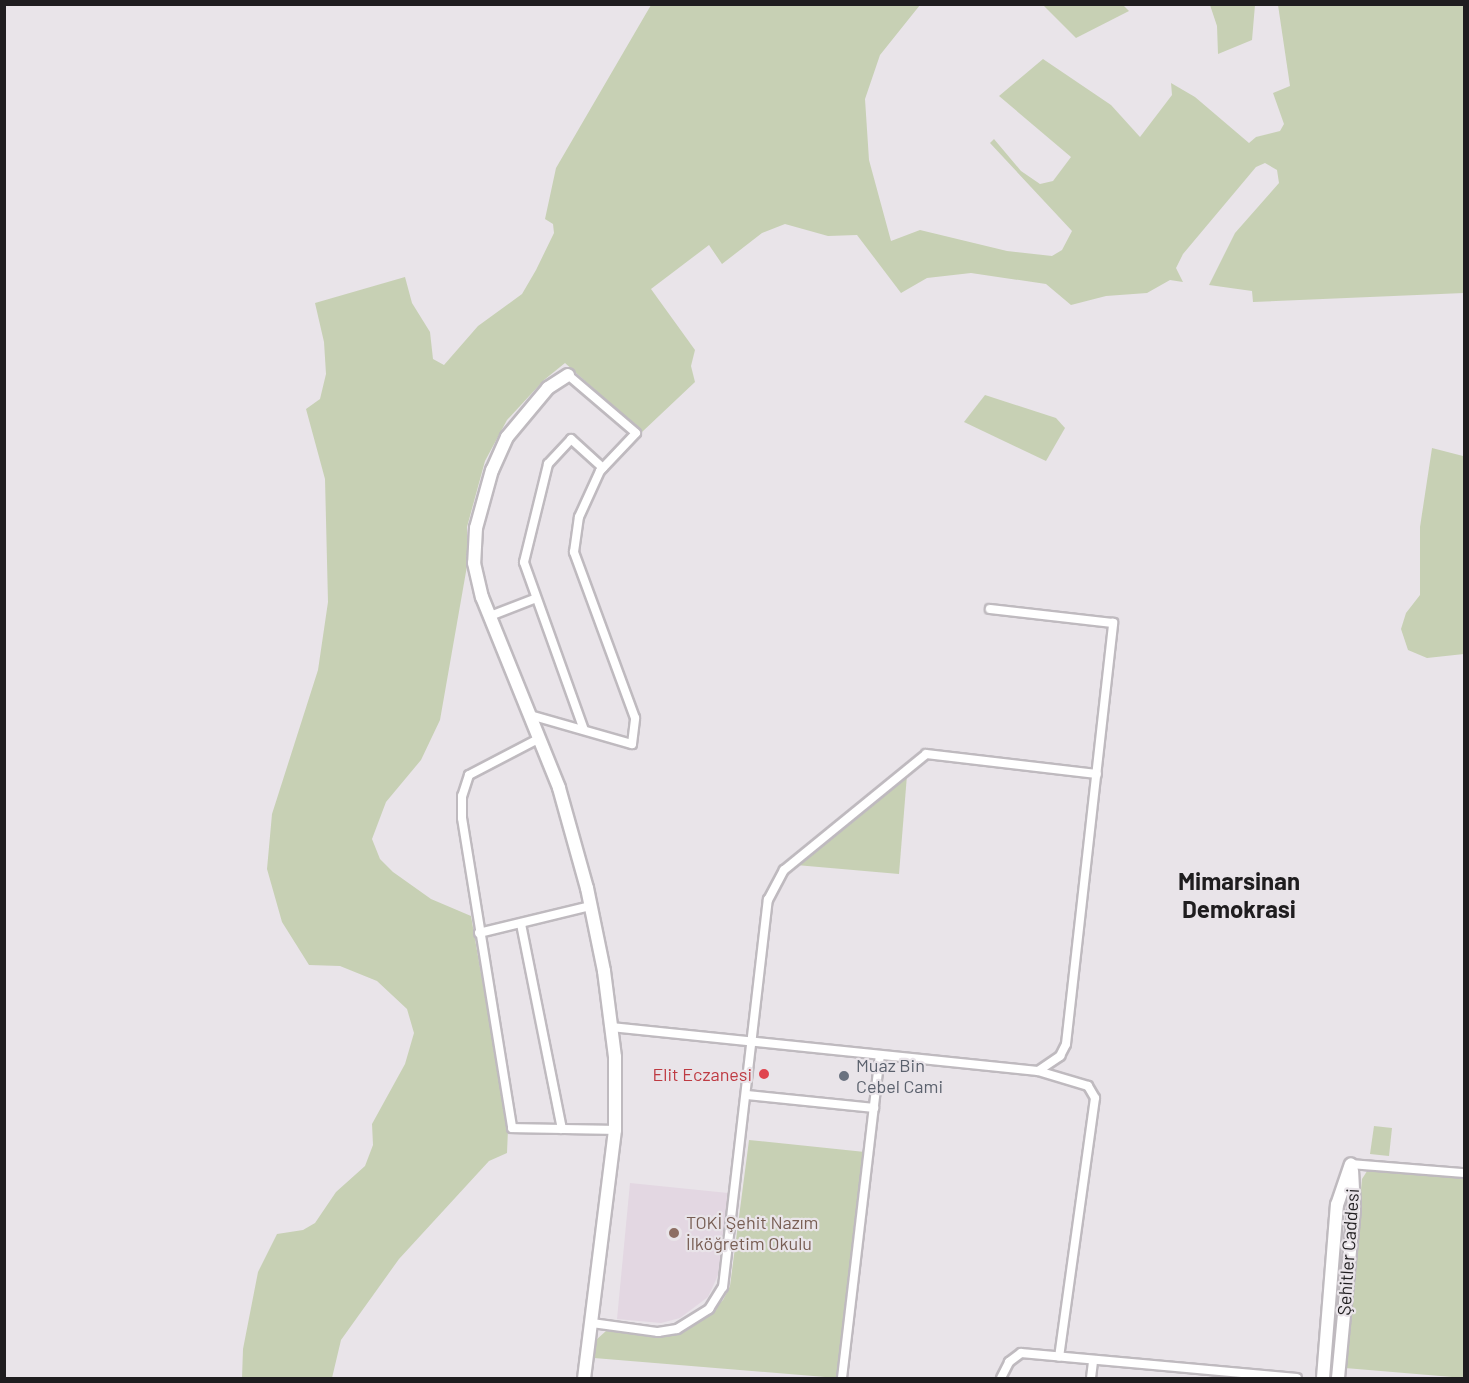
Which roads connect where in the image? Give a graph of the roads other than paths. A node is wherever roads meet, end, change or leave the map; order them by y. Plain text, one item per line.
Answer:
1 (568, 375) joint
2 (603, 468) junction
3 (534, 599) junction
4 (990, 609) dead end
5 (490, 616) junction
6 (530, 715) junction
7 (584, 730) junction
8 (540, 738) junction
9 (1097, 774) junction
10 (591, 906) junction
11 (521, 924) junction
12 (479, 933) junction
13 (611, 1028) junction
14 (753, 1042) junction
15 (880, 1056) junction
16 (1038, 1071) junction
17 (747, 1095) junction
18 (874, 1108) junction
19 (562, 1129) junction
20 (615, 1130) junction
21 (1351, 1164) junction
22 (1464, 1173) edge
23 (591, 1323) junction
24 (1059, 1357) junction
25 (1093, 1361) junction
26 (1202, 1374) edge
27 (584, 1378) edge
28 (842, 1378) edge
29 (1001, 1378) edge
30 (1091, 1378) edge
31 (1298, 1378) edge
32 (1323, 1378) edge
33 (1338, 1378) edge

1 - 2 street
1 - 5 street
2 - 3 street
2 - 7 street
3 - 5 street
3 - 7 street
4 - 9 street
5 - 6 street
6 - 7 street
6 - 8 street
8 - 10 street
8 - 12 street
9 - 14 street
9 - 16 street
10 - 11 street
10 - 13 street
11 - 12 street
11 - 19 street
12 - 19 street
13 - 14 street
13 - 20 street
14 - 15 street
14 - 17 street
15 - 16 street
15 - 18 street
16 - 24 street
17 - 18 street
17 - 23 street
18 - 28 street
19 - 20 street
20 - 23 street
21 - 22 street
21 - 32 street, Şehitler Caddesi
21 - 33 street, Şehitler Caddesi
23 - 27 street
24 - 25 street
24 - 29 street
25 - 26 street
25 - 30 street
26 - 31 street

